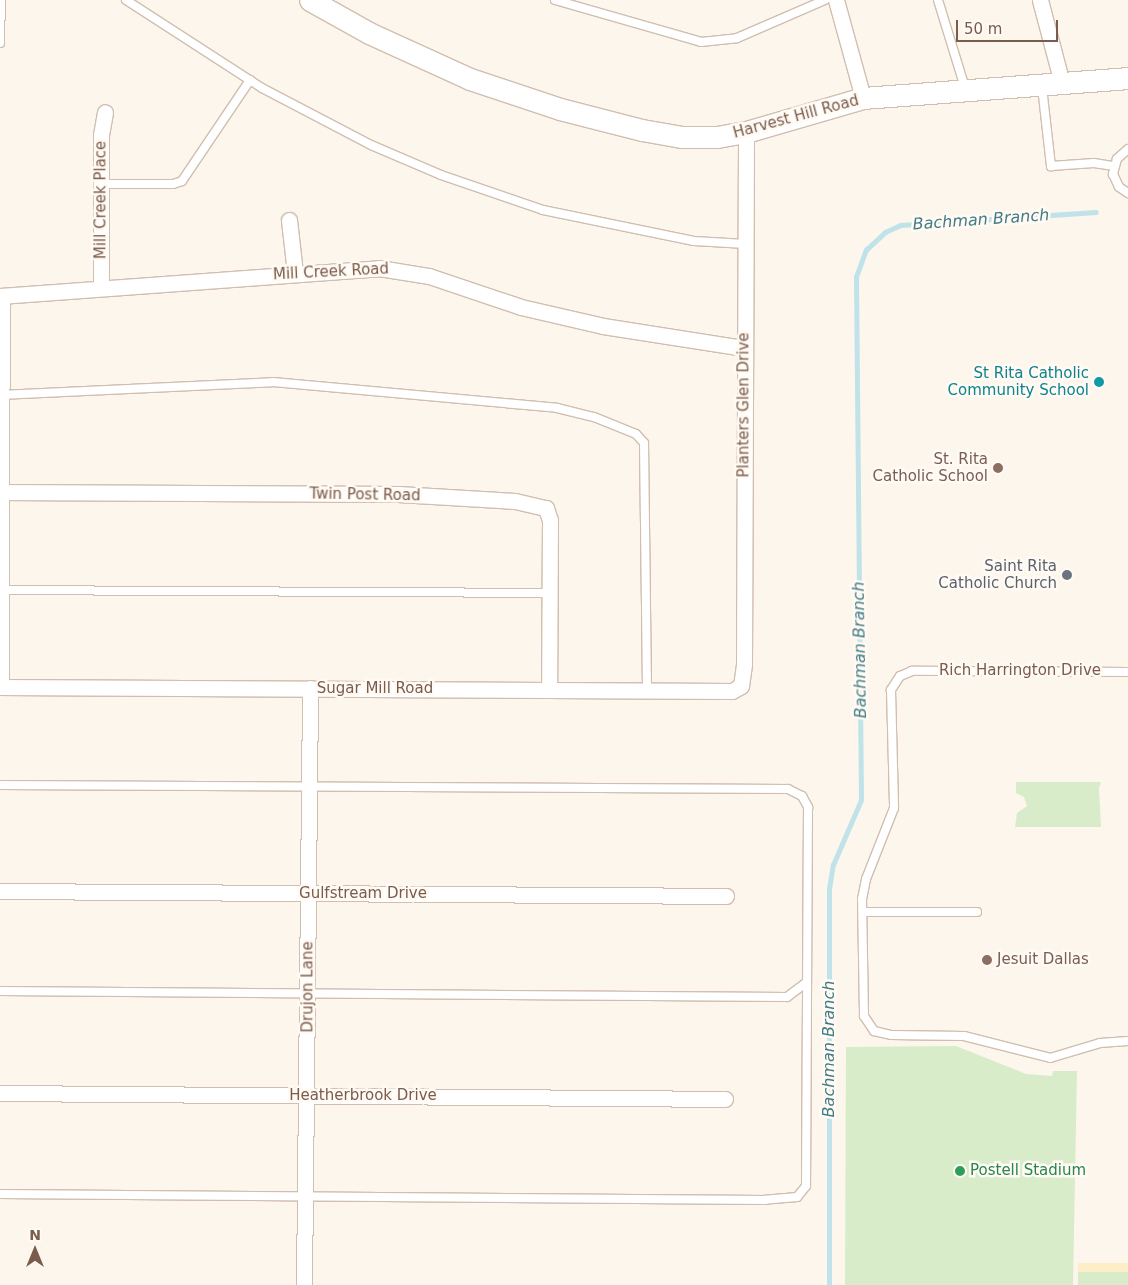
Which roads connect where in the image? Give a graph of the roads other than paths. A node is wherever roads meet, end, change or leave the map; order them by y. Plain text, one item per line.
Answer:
1 (1, 0) edge
2 (126, 0) edge
3 (310, 0) edge
4 (555, 0) edge
5 (825, 0) edge
6 (836, 0) edge
7 (938, 0) edge
8 (1040, 0) edge
9 (0, 43) edge
10 (1128, 78) edge
11 (250, 80) junction
12 (1052, 84) junction
13 (966, 90) junction
14 (862, 98) junction
15 (105, 112) dead end
16 (746, 132) junction
17 (1128, 149) edge
18 (1114, 166) junction
19 (101, 184) junction
20 (1128, 193) edge
21 (289, 220) dead end
22 (746, 244) junction
23 (295, 273) junction
24 (101, 288) junction
25 (1, 296) edge
26 (744, 348) junction
27 (1, 395) edge
28 (0, 492) edge
29 (1, 590) edge
30 (550, 593) junction
31 (1128, 672) edge
32 (744, 678) joint
33 (1, 688) edge
34 (310, 688) junction
35 (549, 690) junction
36 (647, 690) junction
37 (0, 785) edge
38 (310, 786) junction
39 (0, 891) edge
40 (309, 893) junction
41 (726, 896) dead end
42 (862, 912) junction
43 (977, 912) dead end
44 (807, 982) junction
45 (0, 991) edge
46 (308, 993) junction
47 (1128, 1041) edge
48 (0, 1093) edge
49 (307, 1096) junction
50 (726, 1099) dead end
51 (0, 1194) edge
52 (305, 1196) junction
53 (304, 1285) edge

1 - 9 lane
2 - 11 lane
3 - 16 street, Harvest Hill Road
4 - 5 lane
6 - 14 street
7 - 13 lane
8 - 12 street
10 - 12 street, Harvest Hill Road
11 - 19 lane
11 - 22 lane
12 - 13 street, Harvest Hill Road
12 - 18 lane
13 - 14 street, Harvest Hill Road
14 - 16 street, Harvest Hill Road
15 - 19 street, Mill Creek Place
16 - 22 street, Planters Glen Drive
17 - 18 lane
18 - 20 lane
19 - 24 street, Mill Creek Place
21 - 23 street
22 - 26 street, Planters Glen Drive
23 - 24 street, Mill Creek Road
23 - 26 street, Mill Creek Road
24 - 25 street, Mill Creek Road
25 - 27 street
26 - 32 street, Planters Glen Drive
27 - 28 street
27 - 36 lane
28 - 29 street
28 - 30 street, Twin Post Road
29 - 30 lane
29 - 33 street
30 - 35 street, Twin Post Road
31 - 42 lane, Rich Harrington Drive
32 - 36 street, Sugar Mill Road
33 - 34 street, Sugar Mill Road
34 - 35 street, Sugar Mill Road
34 - 38 street, Drujon Lane
35 - 36 street, Sugar Mill Road
37 - 38 lane
38 - 40 street, Drujon Lane
38 - 44 lane
39 - 40 street, Gulfstream Drive
40 - 41 street, Gulfstream Drive
40 - 46 street, Drujon Lane
42 - 43 lane
42 - 47 lane
44 - 46 lane
44 - 52 lane
45 - 46 lane
46 - 49 street, Drujon Lane
48 - 49 street, Heatherbrook Drive
49 - 50 street, Heatherbrook Drive
49 - 52 street, Drujon Lane
51 - 52 lane
52 - 53 street, Drujon Lane

